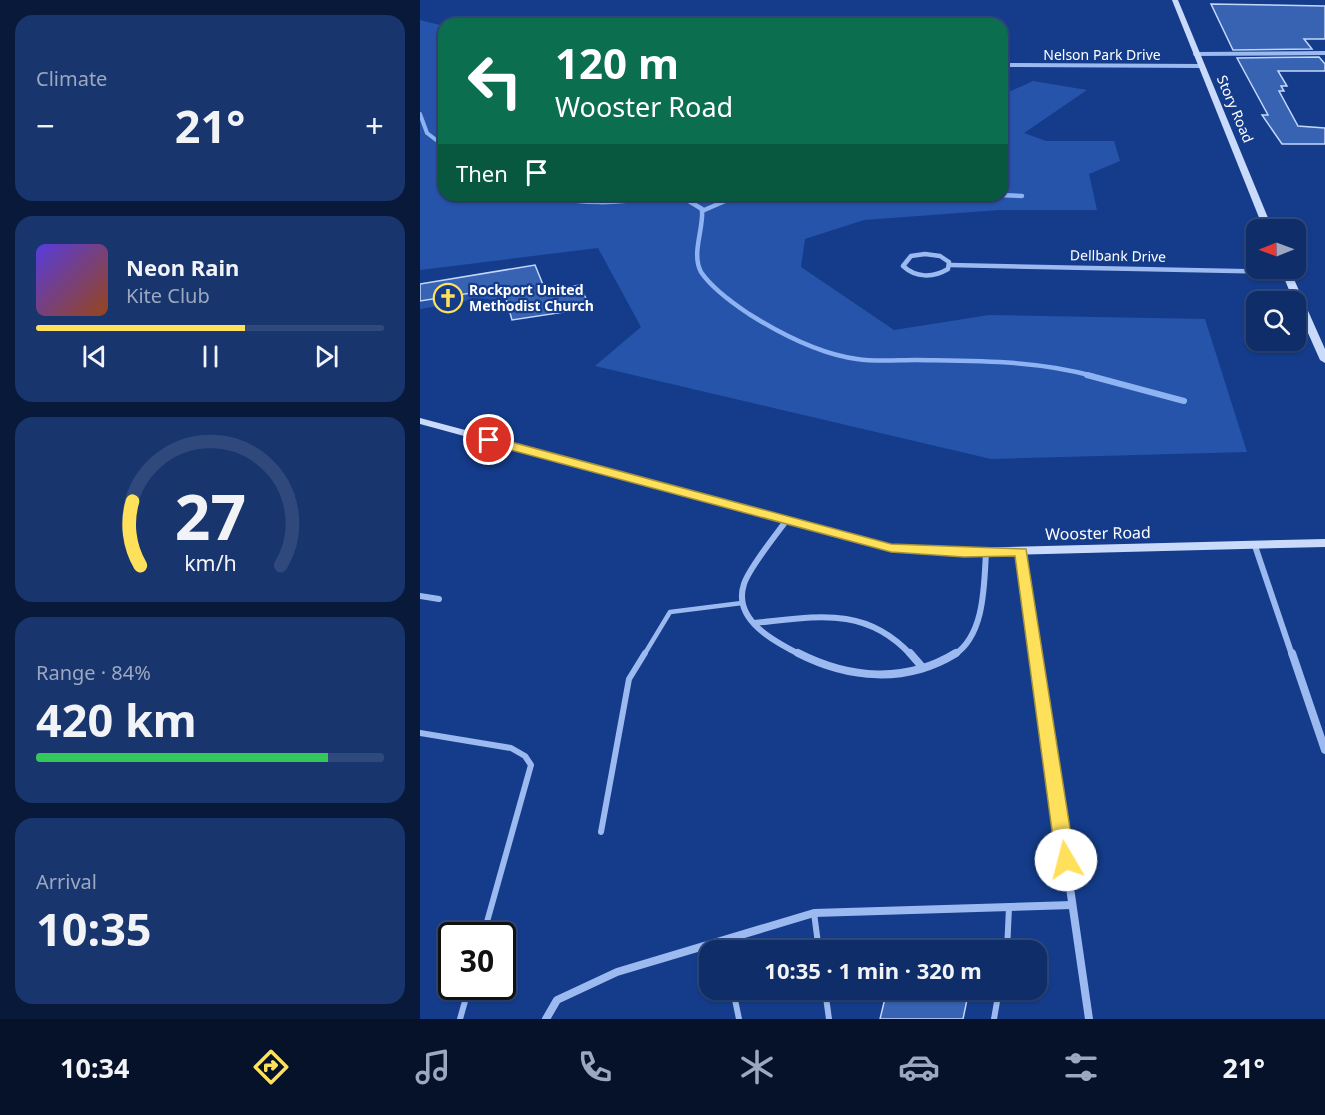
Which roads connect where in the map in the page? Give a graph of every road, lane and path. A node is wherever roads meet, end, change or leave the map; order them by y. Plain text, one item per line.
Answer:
1 (1175, 0) edge
2 (1325, 53) edge
3 (1195, 54) junction
4 (1008, 65) edge
5 (1202, 66) junction
6 (1265, 219) edge
7 (950, 265) junction
8 (1246, 269) edge
9 (1288, 279) edge
10 (1325, 360) edge
11 (420, 421) edge
12 (786, 520) junction
13 (1325, 543) edge
14 (1255, 546) junction
15 (986, 552) junction
16 (1021, 552) junction
17 (420, 596) edge
18 (439, 599) dead end
19 (742, 603) junction
20 (754, 623) junction
21 (923, 668) junction
22 (420, 734) edge
23 (1325, 750) edge
24 (601, 832) dead end
25 (1072, 905) junction
26 (1009, 907) junction
27 (814, 914) junction
28 (487, 922) edge
29 (724, 940) edge
30 (818, 940) edge
31 (1008, 940) edge
32 (699, 947) edge
33 (465, 1000) edge
34 (735, 1000) edge
35 (826, 1000) edge
36 (997, 1000) edge
37 (460, 1019) edge
38 (546, 1019) edge
39 (739, 1019) edge
40 (829, 1019) edge
41 (994, 1019) edge
42 (1089, 1019) edge

1 - 3 street, Story Road
2 - 3 street
3 - 5 street, Story Road
4 - 5 street, Nelson Park Drive
5 - 6 street, Story Road
7 - 7 street
7 - 8 street, Dellbank Drive
9 - 10 street
11 - 12 street, Wooster Road
12 - 15 street, Wooster Road
12 - 19 street
13 - 14 street, Wooster Road
14 - 16 street, Wooster Road
14 - 23 street
15 - 16 street, Wooster Road
15 - 21 street
16 - 25 street
17 - 18 street
19 - 20 street
19 - 24 lane
20 - 21 street
20 - 21 street
22 - 28 lane
25 - 26 street
25 - 42 street
26 - 27 street
26 - 31 lane
27 - 29 street
27 - 30 lane
32 - 38 street
33 - 37 lane
34 - 39 lane
35 - 40 lane
36 - 41 lane

